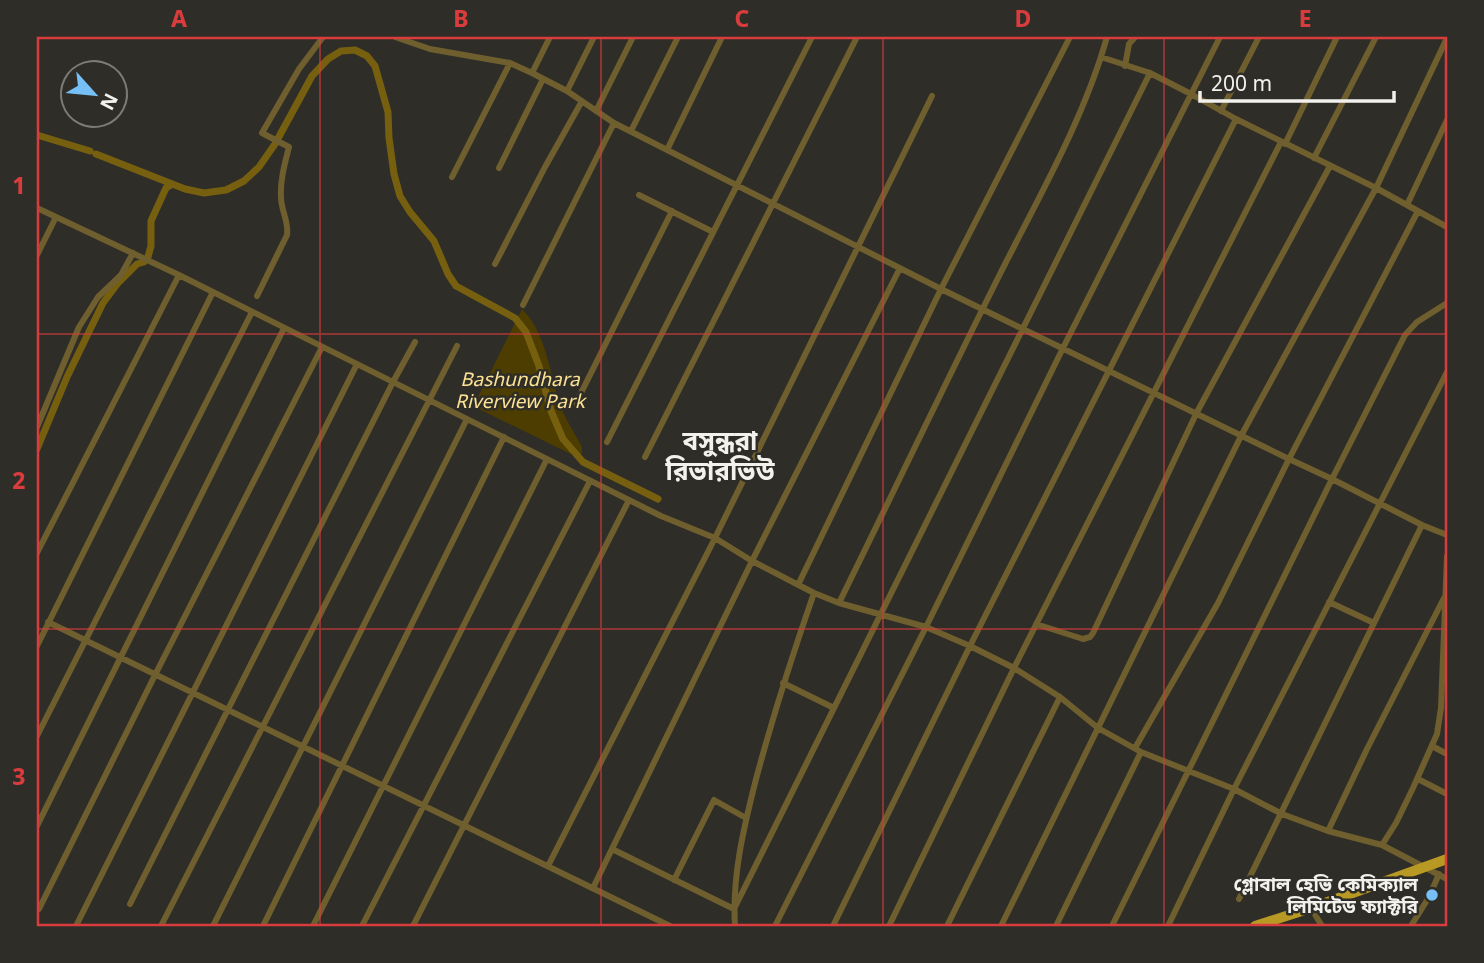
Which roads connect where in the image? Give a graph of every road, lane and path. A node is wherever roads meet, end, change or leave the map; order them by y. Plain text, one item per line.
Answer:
1 (323, 37) edge
2 (395, 37) edge
3 (550, 37) edge
4 (594, 37) edge
5 (634, 37) edge
6 (678, 37) edge
7 (722, 37) edge
8 (812, 37) edge
9 (857, 37) edge
10 (1070, 37) edge
11 (1107, 37) edge
12 (1135, 37) edge
13 (1220, 37) edge
14 (1259, 37) edge
15 (1337, 37) edge
16 (1376, 37) edge
17 (1447, 38) edge
18 (1101, 57) junction
19 (510, 63) junction
20 (1125, 66) junction
21 (532, 73) junction
22 (1150, 73) junction
23 (543, 79) junction
24 (567, 91) junction
25 (1191, 94) junction
26 (932, 96) dead end
27 (582, 101) junction
28 (596, 111) junction
29 (1221, 111) junction
30 (1236, 119) junction
31 (1447, 120) edge
32 (614, 123) junction
33 (631, 131) junction
34 (1283, 143) junction
35 (667, 150) junction
36 (1314, 158) junction
37 (1329, 166) junction
38 (499, 168) dead end
39 (452, 177) dead end
40 (737, 185) junction
41 (1376, 188) junction
42 (639, 195) dead end
43 (774, 203) junction
44 (1407, 205) junction
45 (37, 208) edge
46 (672, 211) junction
47 (1418, 211) junction
48 (56, 217) junction
49 (1447, 227) edge
50 (713, 232) junction
51 (859, 247) junction
52 (133, 253) junction
53 (37, 256) edge
54 (495, 264) dead end
55 (900, 268) junction
56 (179, 275) junction
57 (941, 289) junction
58 (213, 292) junction
59 (257, 296) dead end
60 (1447, 303) edge
61 (523, 305) dead end
62 (983, 309) junction
63 (252, 312) junction
64 (284, 328) junction
65 (1022, 328) junction
66 (415, 342) dead end
67 (321, 346) junction
68 (457, 346) dead end
69 (1063, 348) junction
70 (357, 364) junction
71 (1109, 371) junction
72 (1447, 372) edge
73 (393, 382) junction
74 (1153, 393) junction
75 (429, 400) junction
76 (576, 403) dead end
77 (1196, 414) junction
78 (467, 419) junction
79 (37, 427) edge
80 (1241, 436) junction
81 (504, 438) junction
82 (607, 442) dead end
83 (645, 457) dead end
84 (547, 460) junction
85 (1289, 460) junction
86 (1332, 479) junction
87 (590, 481) junction
88 (629, 500) junction
89 (1380, 502) junction
90 (1422, 525) junction
91 (1447, 535) edge
92 (715, 538) junction
93 (37, 553) edge
94 (1447, 556) edge
95 (752, 561) junction
96 (798, 585) junction
97 (814, 593) junction
98 (1446, 594) junction
99 (1329, 602) junction
100 (839, 603) junction
101 (881, 615) junction
102 (48, 622) junction
103 (1374, 623) junction
104 (1036, 624) junction
105 (926, 627) junction
106 (1446, 629) edge
107 (85, 640) junction
108 (37, 646) edge
109 (970, 646) junction
110 (121, 658) junction
111 (1014, 668) junction
112 (1445, 670) edge
113 (155, 675) junction
114 (783, 683) junction
115 (192, 692) junction
116 (1060, 697) junction
117 (834, 708) junction
118 (227, 710) junction
119 (1444, 710) edge
120 (263, 727) junction
121 (1098, 728) junction
122 (37, 736) edge
123 (302, 746) junction
124 (1432, 746) junction
125 (1138, 750) junction
126 (1447, 754) edge
127 (342, 766) junction
128 (1188, 770) junction
129 (1418, 779) junction
130 (384, 786) junction
131 (1234, 789) junction
132 (1447, 794) edge
133 (423, 806) junction
134 (1282, 814) junction
135 (747, 818) junction
136 (464, 825) junction
137 (37, 826) edge
138 (1328, 831) junction
139 (1382, 845) junction
140 (612, 849) junction
141 (1447, 859) edge
142 (548, 866) junction
143 (1425, 867) junction
144 (1439, 874) junction
145 (1447, 879) edge
146 (674, 880) junction
147 (593, 888) junction
148 (1239, 899) dead end
149 (130, 904) dead end
150 (1311, 908) junction
151 (39, 909) dead end
152 (734, 909) junction
153 (76, 926) edge
154 (161, 926) edge
155 (213, 926) edge
156 (263, 926) edge
157 (313, 926) edge
158 (362, 926) edge
159 (413, 926) edge
160 (670, 926) edge
161 (734, 926) edge
162 (775, 926) edge
163 (833, 926) edge
164 (889, 926) edge
165 (947, 926) edge
166 (1001, 926) edge
167 (1056, 926) edge
168 (1112, 926) edge
169 (1168, 926) edge
170 (1255, 926) edge
171 (1322, 926) edge
172 (1411, 926) edge

1 - 59 street
2 - 19 street
3 - 21 street
4 - 24 street
5 - 28 street
6 - 33 street
7 - 35 street
8 - 40 street
9 - 43 street
10 - 57 street
11 - 18 street
12 - 20 street
13 - 25 street
14 - 29 street
15 - 34 street
16 - 36 street
17 - 41 street
18 - 20 street
18 - 62 street
19 - 21 street
19 - 39 street
20 - 22 street
21 - 23 street
22 - 25 street
22 - 65 street
23 - 24 street
23 - 38 street
24 - 27 street
25 - 29 street
25 - 69 street
26 - 51 street
27 - 28 street
27 - 54 street
28 - 32 street
29 - 30 street
30 - 34 street
30 - 71 street
31 - 44 street
32 - 33 street
32 - 61 street
33 - 35 street
34 - 36 street
34 - 74 street
35 - 40 street
36 - 37 street
37 - 41 street
37 - 77 street
40 - 43 street
40 - 50 street
41 - 44 street
41 - 80 street
42 - 46 street
43 - 51 street
43 - 83 street
44 - 47 street
45 - 48 street
46 - 50 street
46 - 76 street
47 - 49 street
47 - 85 street
48 - 52 street
48 - 53 street
50 - 82 street
51 - 55 street
51 - 92 street
52 - 56 street
52 - 79 street
55 - 57 street
55 - 95 street
56 - 58 street
56 - 93 street
57 - 62 street
57 - 96 street
58 - 63 street
58 - 102 street
60 - 86 street
62 - 65 street
62 - 100 street
63 - 64 street
63 - 107 street
64 - 67 street
64 - 110 street
65 - 69 street
65 - 101 street
66 - 73 street
67 - 70 street
67 - 113 street
68 - 75 street
69 - 71 street
69 - 105 street
70 - 73 street
70 - 115 street
71 - 74 street
71 - 109 street
72 - 89 street
73 - 75 street
73 - 118 street
74 - 77 street
74 - 104 street
75 - 78 street
75 - 120 street
77 - 80 street
77 - 104 street
78 - 81 street
78 - 123 street
80 - 85 street
80 - 121 street
81 - 84 street
81 - 127 street
84 - 87 street
84 - 130 street
85 - 86 street
85 - 125 street
86 - 89 street
86 - 128 street
87 - 88 street
87 - 133 street
88 - 92 street
88 - 136 street
89 - 90 street
89 - 99 street
90 - 91 street
90 - 103 street
92 - 95 street
92 - 142 street
94 - 98 street
95 - 96 street
95 - 140 street
96 - 97 street
97 - 100 street
97 - 114 street
98 - 106 street
98 - 138 street
99 - 103 street
99 - 131 street
100 - 101 street
101 - 105 street
101 - 117 street
102 - 107 street
102 - 108 street
103 - 134 street
104 - 111 street
105 - 109 street
105 - 162 street
106 - 112 street
107 - 110 street
107 - 122 street
109 - 111 street
109 - 163 street
110 - 113 street
110 - 137 street
111 - 116 street
111 - 164 street
112 - 119 street
113 - 115 street
113 - 151 street
114 - 117 street
114 - 135 street
115 - 118 street
115 - 153 street
116 - 121 street
116 - 165 street
117 - 152 street
118 - 120 street
118 - 149 street
119 - 124 street
120 - 123 street
120 - 154 street
121 - 125 street
121 - 166 street
123 - 127 street
123 - 155 street
124 - 126 street
124 - 129 street
125 - 128 street
125 - 167 street
127 - 130 street
127 - 156 street
128 - 131 street
128 - 168 street
129 - 132 street
129 - 139 street
130 - 133 street
130 - 157 street
131 - 134 street
131 - 169 street
133 - 136 street
133 - 158 street
134 - 138 street
134 - 148 street
135 - 146 street
135 - 152 street
136 - 142 street
136 - 159 street
138 - 139 street
139 - 143 street
140 - 146 street
140 - 147 street
141 - 143 highway
142 - 147 street
143 - 144 street
143 - 150 highway
144 - 145 street
144 - 172 street
146 - 152 street
147 - 160 street
150 - 170 highway
150 - 171 street
152 - 161 street

